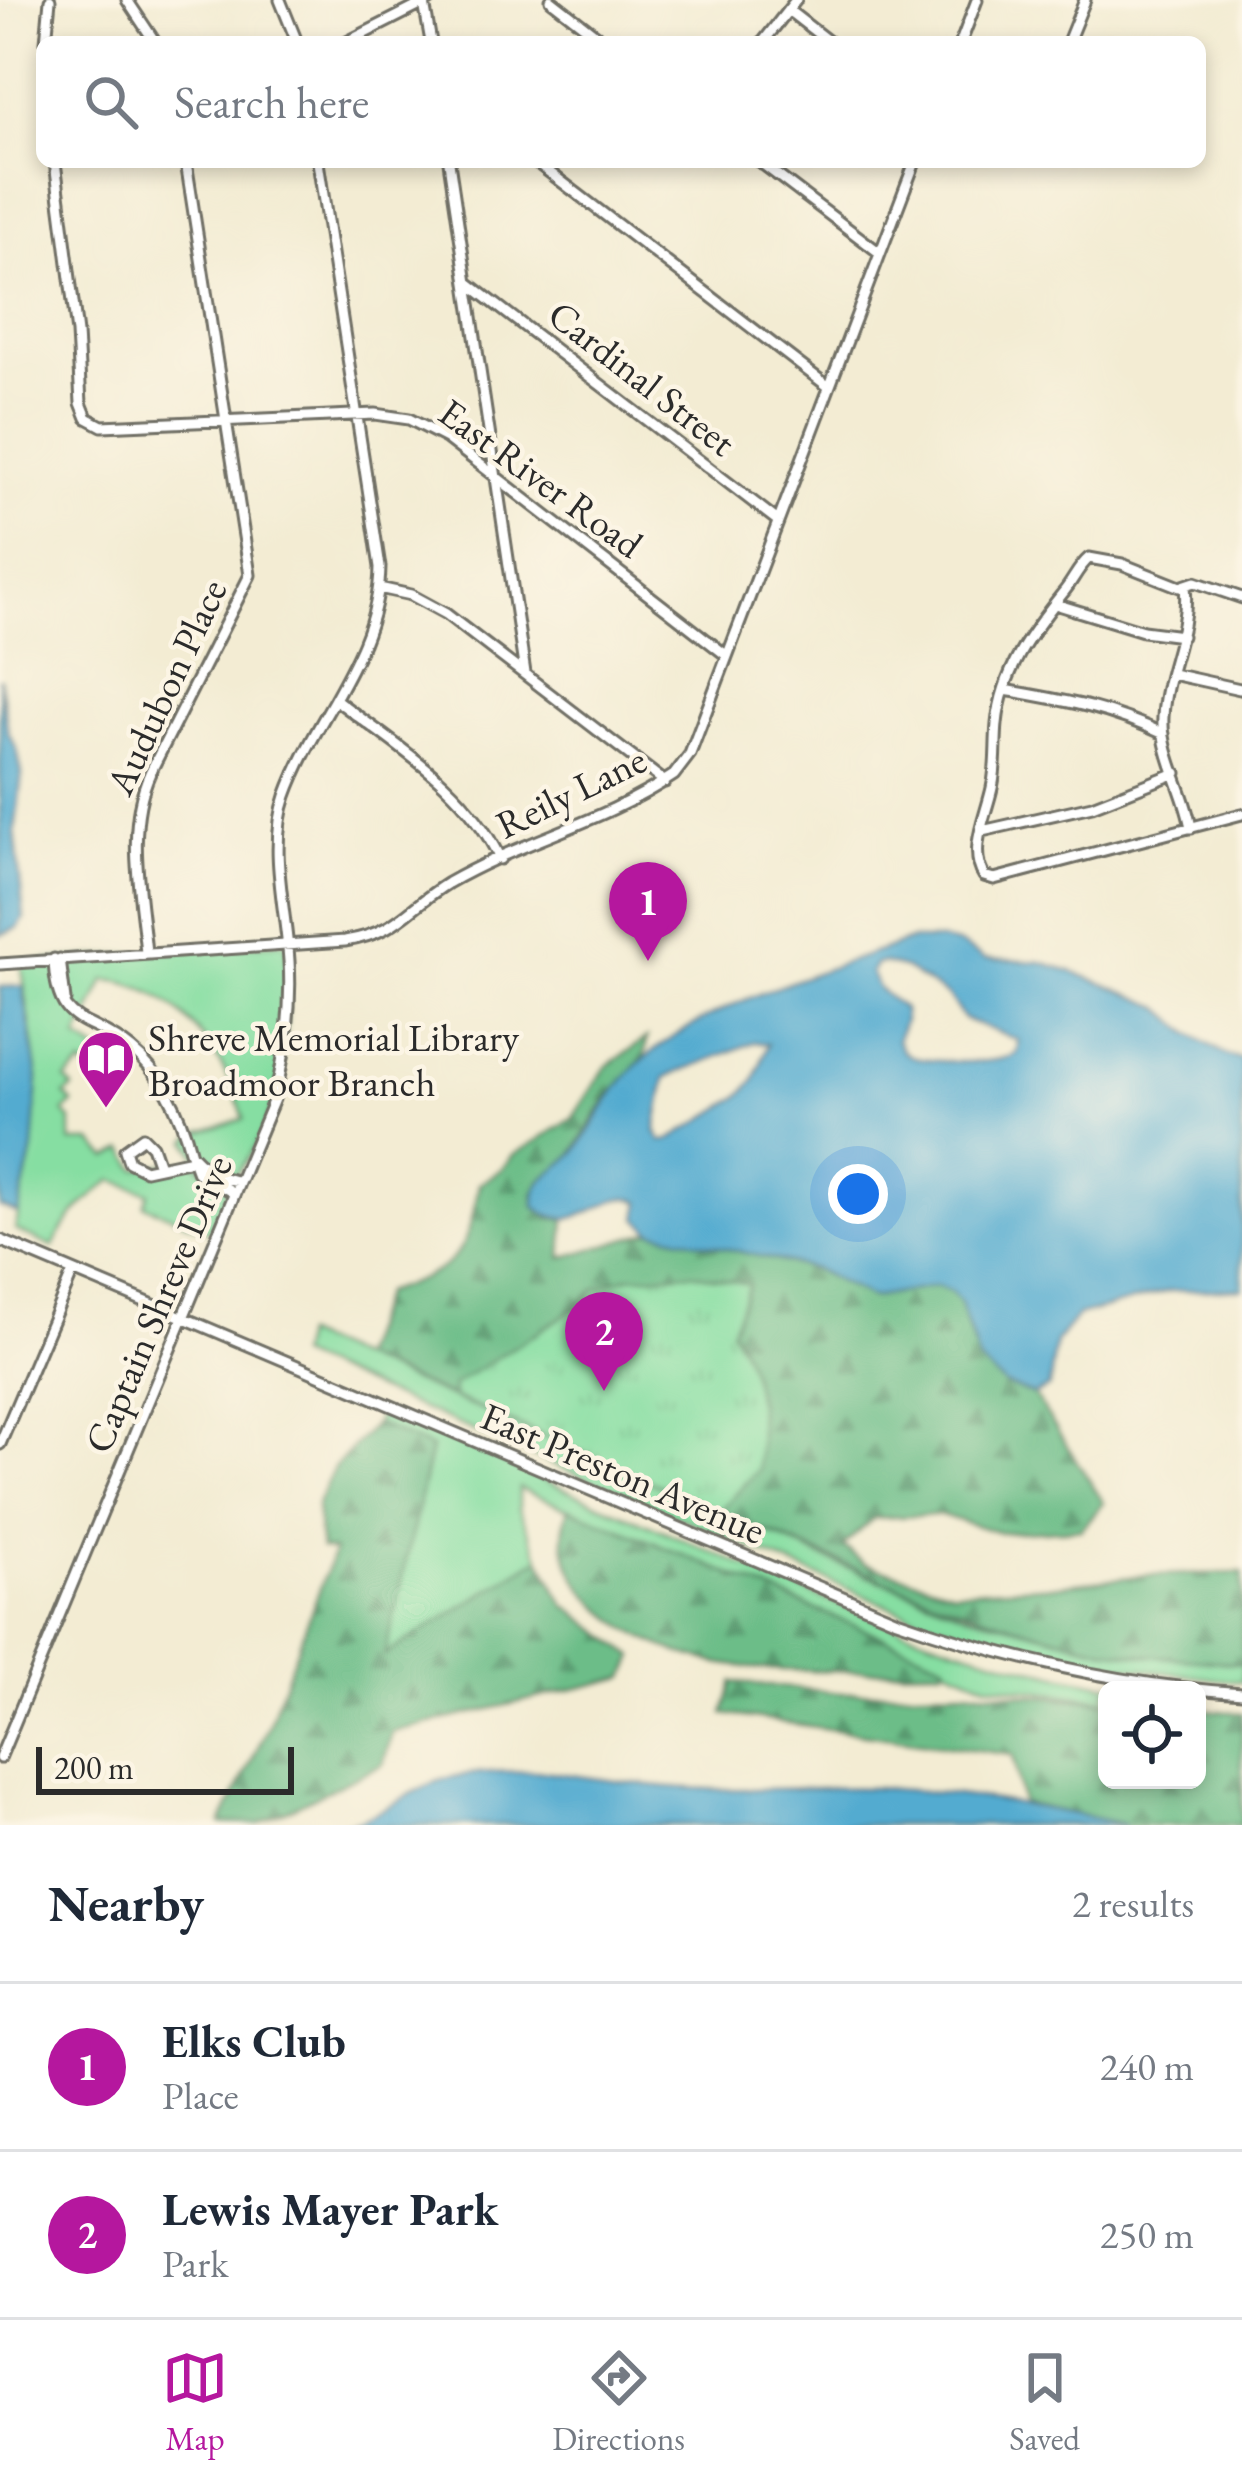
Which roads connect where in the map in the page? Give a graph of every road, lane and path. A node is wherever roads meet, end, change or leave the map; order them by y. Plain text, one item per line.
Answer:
1 (50, 0) edge
2 (127, 0) edge
3 (280, 0) edge
4 (550, 0) edge
5 (796, 0) edge
6 (976, 0) edge
7 (1084, 0) edge
8 (427, 2) edge
9 (788, 10) junction
10 (47, 36) edge
11 (151, 36) edge
12 (295, 36) edge
13 (358, 36) edge
14 (430, 36) edge
15 (597, 36) edge
16 (768, 36) edge
17 (821, 36) edge
18 (963, 36) edge
19 (1070, 36) edge
20 (56, 168) edge
21 (188, 168) edge
22 (319, 168) edge
23 (450, 168) edge
24 (544, 168) edge
25 (768, 168) edge
26 (913, 168) edge
27 (880, 253) junction
28 (468, 283) junction
29 (829, 387) junction
30 (356, 414) junction
31 (226, 420) junction
32 (497, 479) junction
33 (778, 521) junction
34 (1185, 586) junction
35 (380, 588) junction
36 (1242, 598) edge
37 (1055, 604) junction
38 (1182, 636) junction
39 (726, 655) junction
40 (524, 673) junction
41 (1172, 674) junction
42 (1241, 689) edge
43 (1005, 690) junction
44 (335, 699) junction
45 (1164, 734) junction
46 (1176, 773) junction
47 (665, 782) junction
48 (1242, 814) edge
49 (1191, 828) junction
50 (982, 831) junction
51 (500, 859) junction
52 (287, 942) junction
53 (146, 953) junction
54 (57, 959) junction
55 (0, 964) edge
56 (192, 1157) junction
57 (159, 1166) dead end
58 (237, 1187) junction
59 (0, 1240) edge
60 (73, 1272) junction
61 (184, 1318) junction
62 (0, 1444) edge
63 (1242, 1693) edge
64 (0, 1758) edge

1 - 10 street
2 - 11 street
3 - 12 street
4 - 15 street
5 - 9 street
6 - 18 street
7 - 19 street
8 - 13 street
8 - 14 street
9 - 16 street
9 - 17 street
20 - 31 street, East River Road
21 - 31 street, Audubon Place
22 - 30 street, Captain Shreve Drive
23 - 28 street
24 - 29 street
25 - 27 street
26 - 27 street, Reily Lane
27 - 29 street, Reily Lane
28 - 32 street
28 - 33 street, Cardinal Street
29 - 33 street, Reily Lane
30 - 31 street, East River Road
30 - 32 street, East River Road
30 - 35 street, Captain Shreve Drive
31 - 53 street, Audubon Place
32 - 39 street, East River Road
32 - 40 street
33 - 39 street, Reily Lane
34 - 36 street
34 - 37 street
34 - 38 street
35 - 40 street
35 - 44 street, Captain Shreve Drive
37 - 38 street
37 - 43 street
38 - 41 street
39 - 47 street, Reily Lane
40 - 47 street
41 - 42 street
41 - 45 street
43 - 45 street
43 - 50 street
44 - 51 street
44 - 52 street, Captain Shreve Drive
45 - 46 street
46 - 49 street
46 - 50 street
47 - 51 street, Reily Lane
48 - 49 street
49 - 50 street
51 - 52 street, Reily Lane
52 - 53 street, Reily Lane
52 - 58 street, Captain Shreve Drive
53 - 54 street, Reily Lane
54 - 55 street, Reily Lane
54 - 56 street
56 - 57 street
56 - 58 street
58 - 61 street, Captain Shreve Drive
59 - 60 street, East Preston Avenue
60 - 61 street, East Preston Avenue
60 - 62 street
61 - 63 street, East Preston Avenue
61 - 64 street, Captain Shreve Drive

